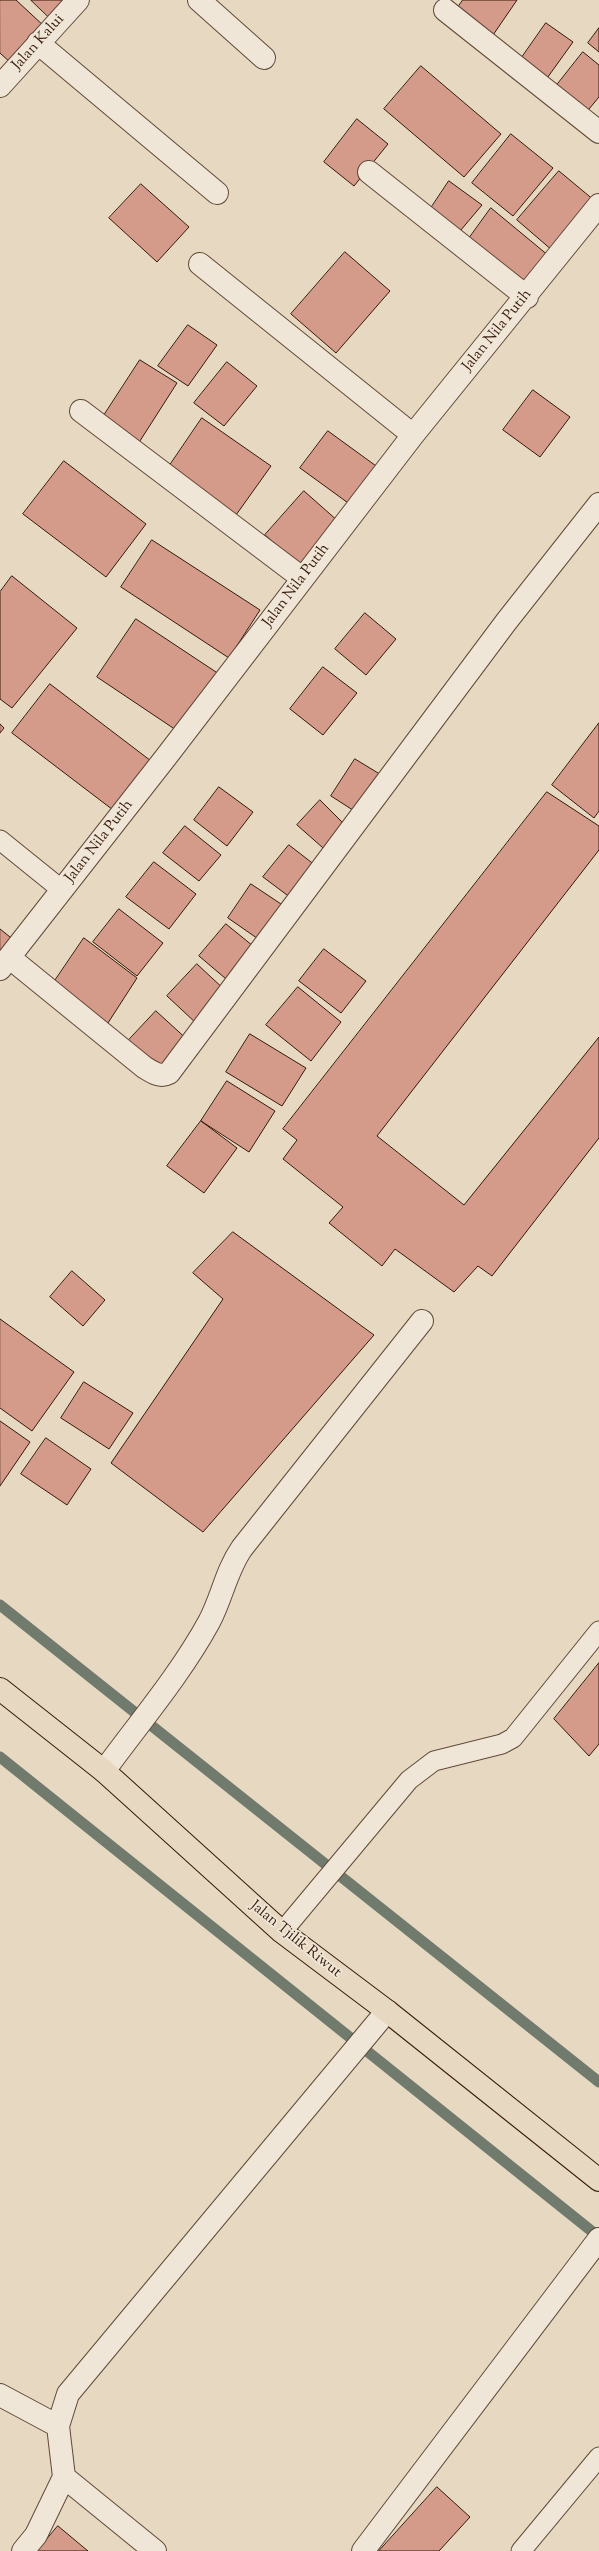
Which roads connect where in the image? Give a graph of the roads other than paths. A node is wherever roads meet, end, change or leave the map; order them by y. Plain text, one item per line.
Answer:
1 (78, 0) edge
2 (199, 0) edge
3 (445, 10) dead end
4 (38, 43) junction
5 (264, 58) dead end
6 (0, 86) edge
7 (599, 132) edge
8 (369, 172) dead end
9 (217, 193) dead end
10 (599, 206) edge
11 (200, 264) dead end
12 (526, 297) junction
13 (81, 411) dead end
14 (413, 435) junction
15 (599, 504) edge
16 (302, 578) junction
17 (0, 840) edge
18 (62, 890) junction
19 (5, 964) edge
20 (422, 1321) dead end
21 (599, 1631) edge
22 (0, 1689) edge
23 (104, 1771) junction
24 (282, 1932) junction
25 (387, 2011) junction
26 (599, 2180) edge
27 (599, 2239) edge
28 (0, 2395) edge
29 (58, 2426) junction
30 (599, 2457) edge
31 (64, 2477) junction
32 (23, 2551) edge
33 (155, 2551) edge
34 (363, 2551) edge
35 (521, 2551) edge

1 - 4 street, Jalan Kalui
2 - 5 street
3 - 7 street
4 - 6 street, Jalan Kalui
4 - 9 street
8 - 12 street
10 - 12 street, Jalan Nila Putih
11 - 14 street
12 - 14 street, Jalan Nila Putih
13 - 16 street
14 - 16 street, Jalan Nila Putih
15 - 19 street
16 - 18 street, Jalan Nila Putih
17 - 18 lane
18 - 19 street, Jalan Nila Putih
20 - 23 street
21 - 24 lane
22 - 23 highway, Jalan Tjilik Riwut
23 - 24 highway, Jalan Tjilik Riwut
24 - 25 highway, Jalan Tjilik Riwut
25 - 26 highway, Jalan Tjilik Riwut
25 - 29 street
27 - 34 street
28 - 29 street
29 - 31 street
30 - 35 lane
31 - 32 street
31 - 33 street

